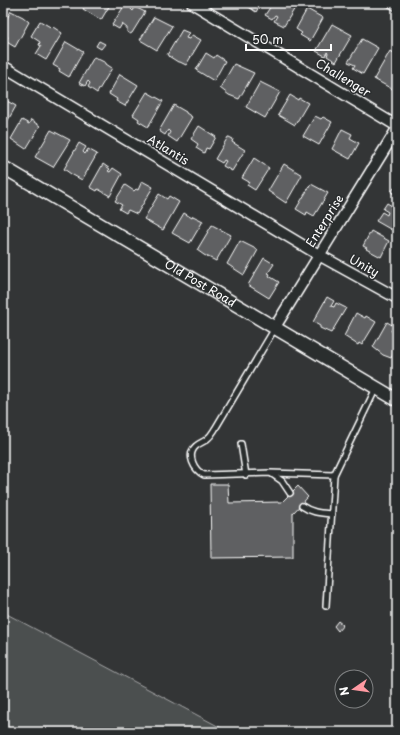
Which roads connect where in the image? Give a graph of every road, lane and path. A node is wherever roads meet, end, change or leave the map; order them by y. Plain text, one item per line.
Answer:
1 (192, 3) edge
2 (3, 66) edge
3 (397, 126) edge
4 (397, 129) edge
5 (3, 167) edge
6 (319, 255) junction
7 (397, 298) edge
8 (275, 327) junction
9 (376, 388) junction
10 (397, 400) edge
11 (241, 444) dead end
12 (270, 473) junction
13 (246, 475) junction
14 (334, 475) junction
15 (290, 493) dead end
16 (302, 506) dead end
17 (332, 514) junction
18 (326, 606) dead end

1 - 3 street, Challenger
2 - 6 street, Atlantis
4 - 6 street, Enterprise
5 - 8 street, Old Post Road
6 - 7 street, Unity
6 - 8 street, Enterprise
8 - 9 street, Old Post Road
8 - 13 lane
9 - 10 street, Old Post Road
9 - 14 lane
11 - 13 lane
12 - 13 lane
12 - 14 lane
12 - 15 lane
14 - 17 lane
16 - 17 lane
17 - 18 lane

